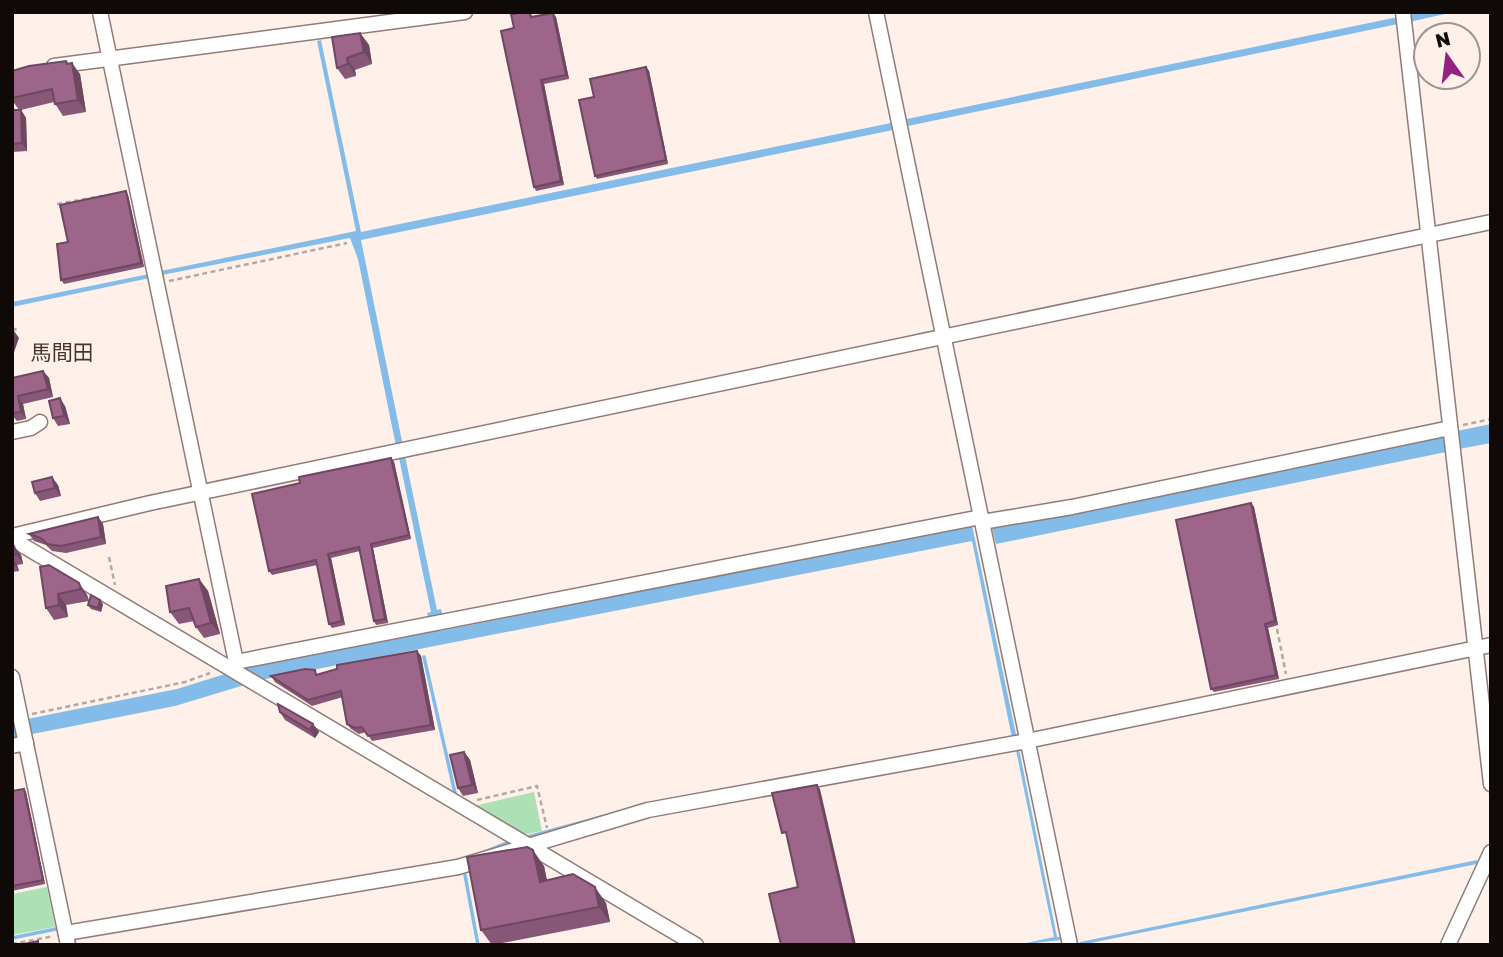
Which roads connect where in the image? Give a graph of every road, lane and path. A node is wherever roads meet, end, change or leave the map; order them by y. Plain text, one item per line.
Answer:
1 (100, 12) edge
2 (465, 12) edge
3 (876, 12) edge
4 (1403, 12) edge
5 (110, 60) junction
6 (37, 68) edge
7 (110, 194) edge
8 (57, 204) edge
9 (1491, 222) edge
10 (1428, 236) junction
11 (347, 243) dead end
12 (156, 284) junction
13 (944, 337) junction
14 (1491, 419) edge
15 (40, 422) dead end
16 (1450, 428) junction
17 (12, 432) edge
18 (200, 494) junction
19 (982, 521) junction
20 (12, 537) edge
21 (109, 557) dead end
22 (118, 602) junction
23 (1277, 629) dead end
24 (1491, 645) edge
25 (1474, 649) junction
26 (231, 667) junction
27 (12, 677) edge
28 (1288, 687) junction
29 (21, 717) junction
30 (1027, 741) junction
31 (19, 745) edge
32 (1491, 784) edge
33 (459, 804) junction
34 (550, 838) junction
35 (528, 845) junction
36 (1491, 852) edge
37 (67, 939) edge
38 (12, 944) edge
39 (696, 945) edge
40 (1070, 945) edge
41 (1448, 945) edge

1 - 5 street
2 - 5 street
3 - 13 street
4 - 10 street
5 - 6 street
5 - 12 street
7 - 8 path
9 - 10 street
10 - 13 street
10 - 16 street
11 - 12 path
12 - 18 street
13 - 18 street
13 - 19 street
14 - 16 path
15 - 17 street
16 - 19 street
16 - 25 street
18 - 20 street
18 - 26 street
19 - 26 street
19 - 30 street
20 - 22 street
21 - 22 path
22 - 26 street
23 - 28 path
24 - 25 street
25 - 28 street
25 - 32 street
26 - 29 path
26 - 33 street
27 - 29 street
28 - 30 street
29 - 31 street
30 - 34 street
30 - 40 street
31 - 37 street
33 - 34 path
33 - 35 street
34 - 35 street
35 - 37 street
35 - 39 street
36 - 41 street
37 - 38 path

